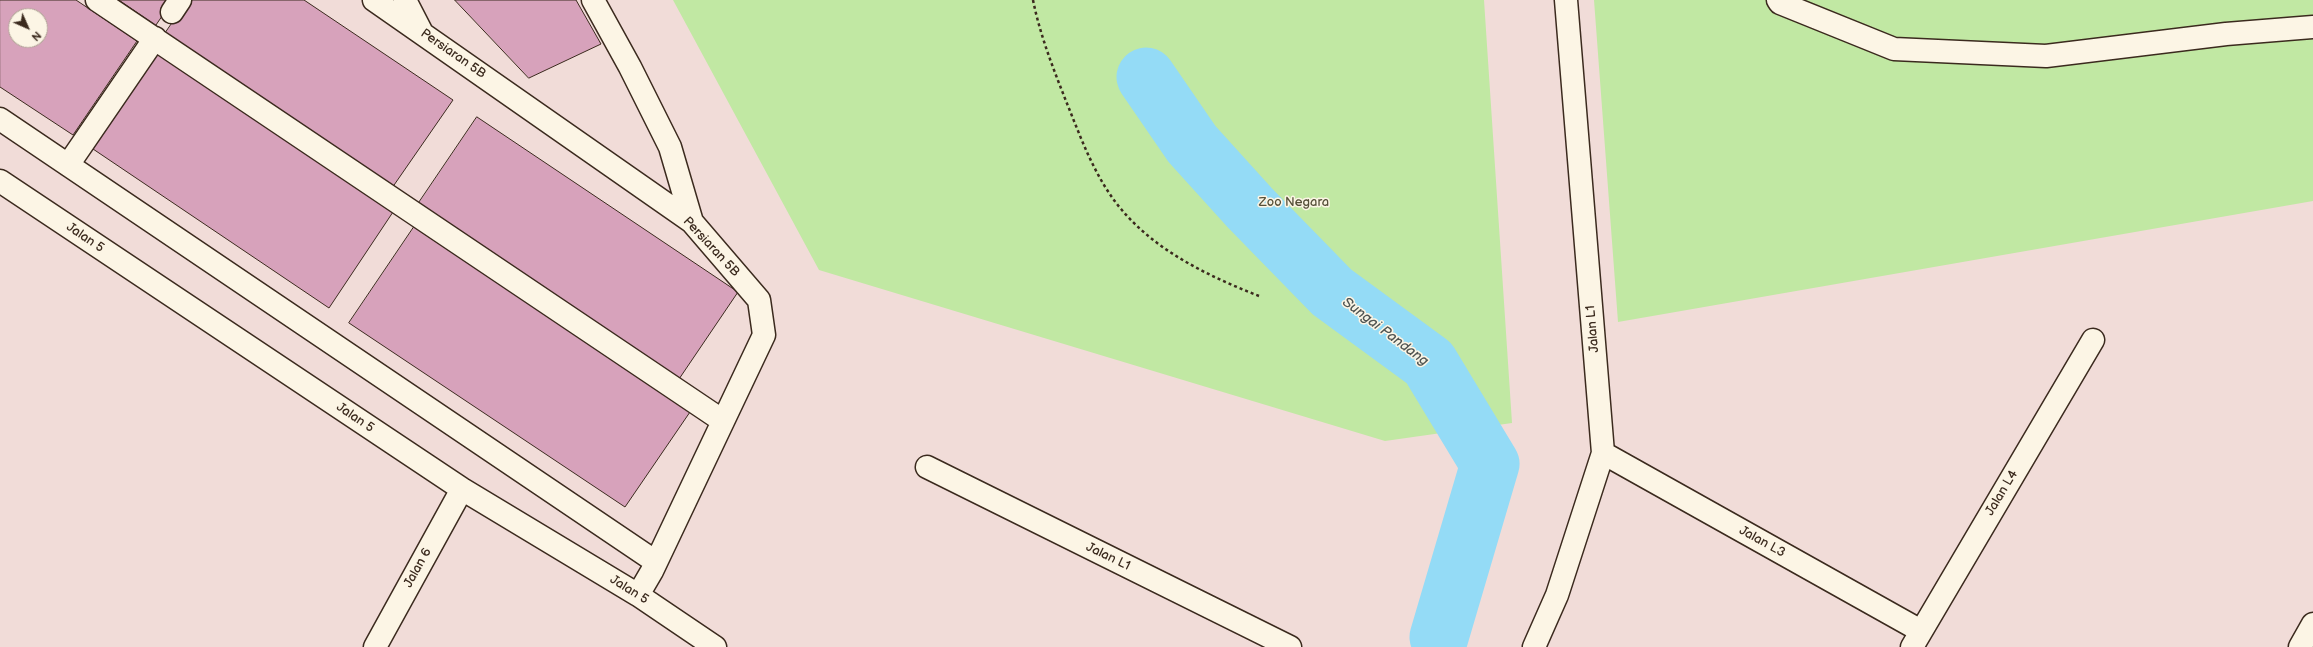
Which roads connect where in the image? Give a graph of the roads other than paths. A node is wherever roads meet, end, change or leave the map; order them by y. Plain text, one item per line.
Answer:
1 (98, 0) edge
2 (374, 0) edge
3 (405, 0) edge
4 (593, 0) edge
5 (1566, 0) edge
6 (1778, 0) edge
7 (2313, 26) edge
8 (422, 32) junction
9 (154, 38) junction
10 (0, 119) edge
11 (68, 165) junction
12 (0, 181) edge
13 (692, 222) junction
14 (2093, 340) dead end
15 (723, 421) junction
16 (1603, 453) junction
17 (926, 467) dead end
18 (462, 489) junction
19 (656, 562) junction
20 (638, 595) junction
21 (2313, 624) edge
22 (1917, 639) edge
23 (375, 647) edge
24 (714, 647) edge
25 (1290, 647) edge
26 (1534, 647) edge
27 (2300, 647) edge

1 - 9 street
2 - 8 street, Persiaran 5B
3 - 8 street
4 - 13 street
5 - 16 street, Jalan L1
6 - 7 street
8 - 13 street, Persiaran 5B
9 - 11 street
9 - 15 street
10 - 11 street
11 - 19 street
12 - 18 street, Jalan 5
13 - 15 street, Persiaran 5B
14 - 22 street, Jalan L4
15 - 19 street, Persiaran 5B
16 - 22 street, Jalan L3
16 - 26 street, Jalan L1
17 - 25 street, Jalan L1
18 - 20 street, Jalan 5
18 - 23 street, Jalan 6
19 - 20 street, Persiaran 5B
20 - 24 street, Jalan 5
21 - 27 street

